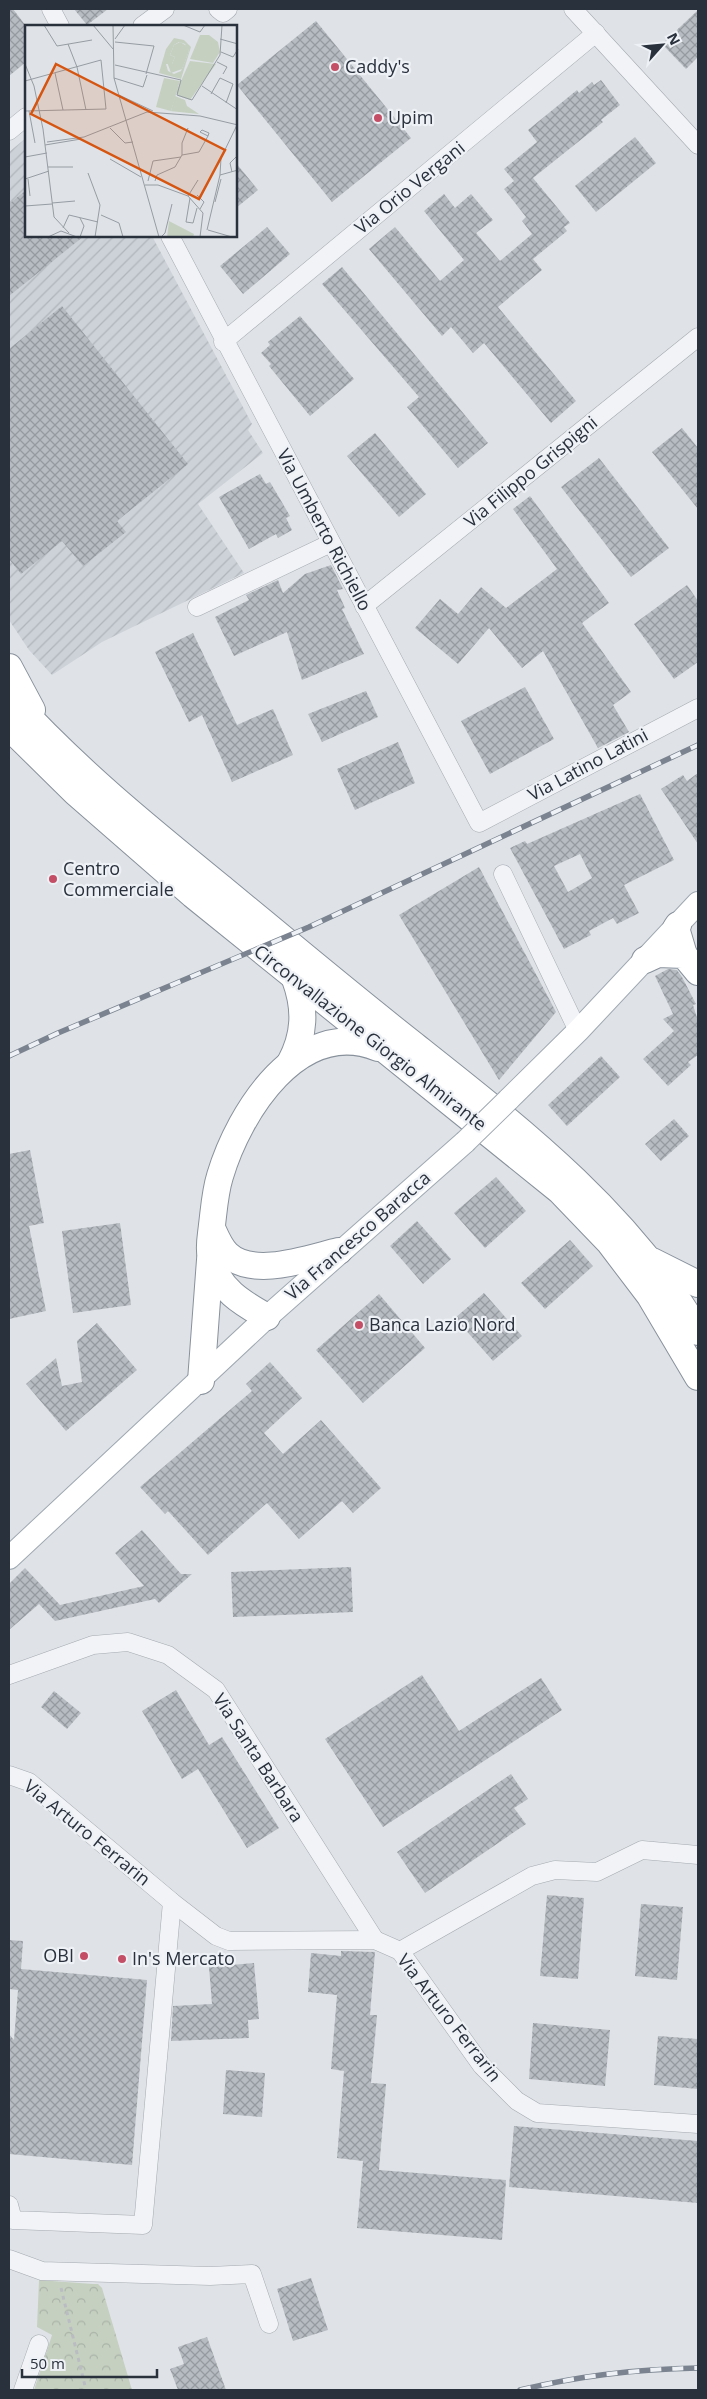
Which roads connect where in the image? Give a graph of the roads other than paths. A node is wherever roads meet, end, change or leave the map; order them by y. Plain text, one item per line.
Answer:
1 (51, 9) edge
2 (165, 9) edge
3 (218, 9) edge
4 (228, 9) edge
5 (573, 9) edge
6 (59, 25) edge
7 (143, 25) edge
8 (596, 33) junction
9 (25, 118) edge
10 (9, 131) edge
11 (698, 145) edge
12 (171, 238) edge
13 (698, 337) edge
14 (223, 342) junction
15 (331, 543) junction
16 (364, 606) junction
17 (197, 607) dead end
18 (9, 667) edge
19 (9, 696) edge
20 (698, 708) edge
21 (9, 727) edge
22 (46, 738) junction
23 (478, 823) joint
24 (504, 874) dead end
25 (691, 917) edge
26 (645, 960) junction
27 (691, 964) edge
28 (295, 979) junction
29 (578, 1031) junction
30 (394, 1057) junction
31 (290, 1063) junction
32 (339, 1251) junction
33 (647, 1258) junction
34 (223, 1260) junction
35 (698, 1284) edge
36 (267, 1316) junction
37 (698, 1332) edge
38 (698, 1377) edge
39 (201, 1380) junction
40 (9, 1558) edge
41 (9, 1676) edge
42 (9, 1775) edge
43 (698, 1855) edge
44 (172, 1902) junction
45 (375, 1940) junction
46 (400, 1951) junction
47 (698, 2124) edge
48 (9, 2205) edge
49 (9, 2259) edge
50 (269, 2324) dead end
51 (39, 2344) dead end
52 (23, 2390) edge

1 - 6 street
2 - 7 street
3 - 4 street
5 - 8 street
8 - 11 street
8 - 14 street, Via Orio Vergani
9 - 10 street
12 - 14 street, Via Umberto Richiello
13 - 16 street, Via Filippo Grispigni
14 - 15 street, Via Umberto Richiello
15 - 16 street, Via Umberto Richiello
15 - 17 street
16 - 23 street, Via Umberto Richiello
18 - 22 highway
19 - 22 highway, Circonvallazione Giorgio Almirante
20 - 23 street, Via Latino Latini
21 - 28 highway, Circonvallazione Giorgio Almirante
22 - 33 highway, Circonvallazione Giorgio Almirante
24 - 29 street
25 - 26 main road, Via Francesco Baracca
25 - 27 highway
26 - 27 highway
26 - 29 main road, Via Francesco Baracca
28 - 30 highway, Circonvallazione Giorgio Almirante
28 - 31 highway
29 - 32 main road, Via Francesco Baracca, bridge
30 - 31 highway
30 - 38 highway, Circonvallazione Giorgio Almirante
31 - 34 highway
32 - 34 highway
32 - 36 main road, Via Francesco Baracca
33 - 35 highway
33 - 37 highway, Circonvallazione Giorgio Almirante
34 - 36 highway
34 - 39 highway
36 - 39 main road, Via Francesco Baracca
39 - 40 main road, Via Francesco Baracca
41 - 45 street, Via Santa Barbara
42 - 44 street, Via Arturo Ferrarin
43 - 46 street
44 - 45 street, Via Arturo Ferrarin
44 - 48 street
45 - 46 street, Via Arturo Ferrarin
46 - 47 street, Via Arturo Ferrarin
49 - 50 street
51 - 52 street

